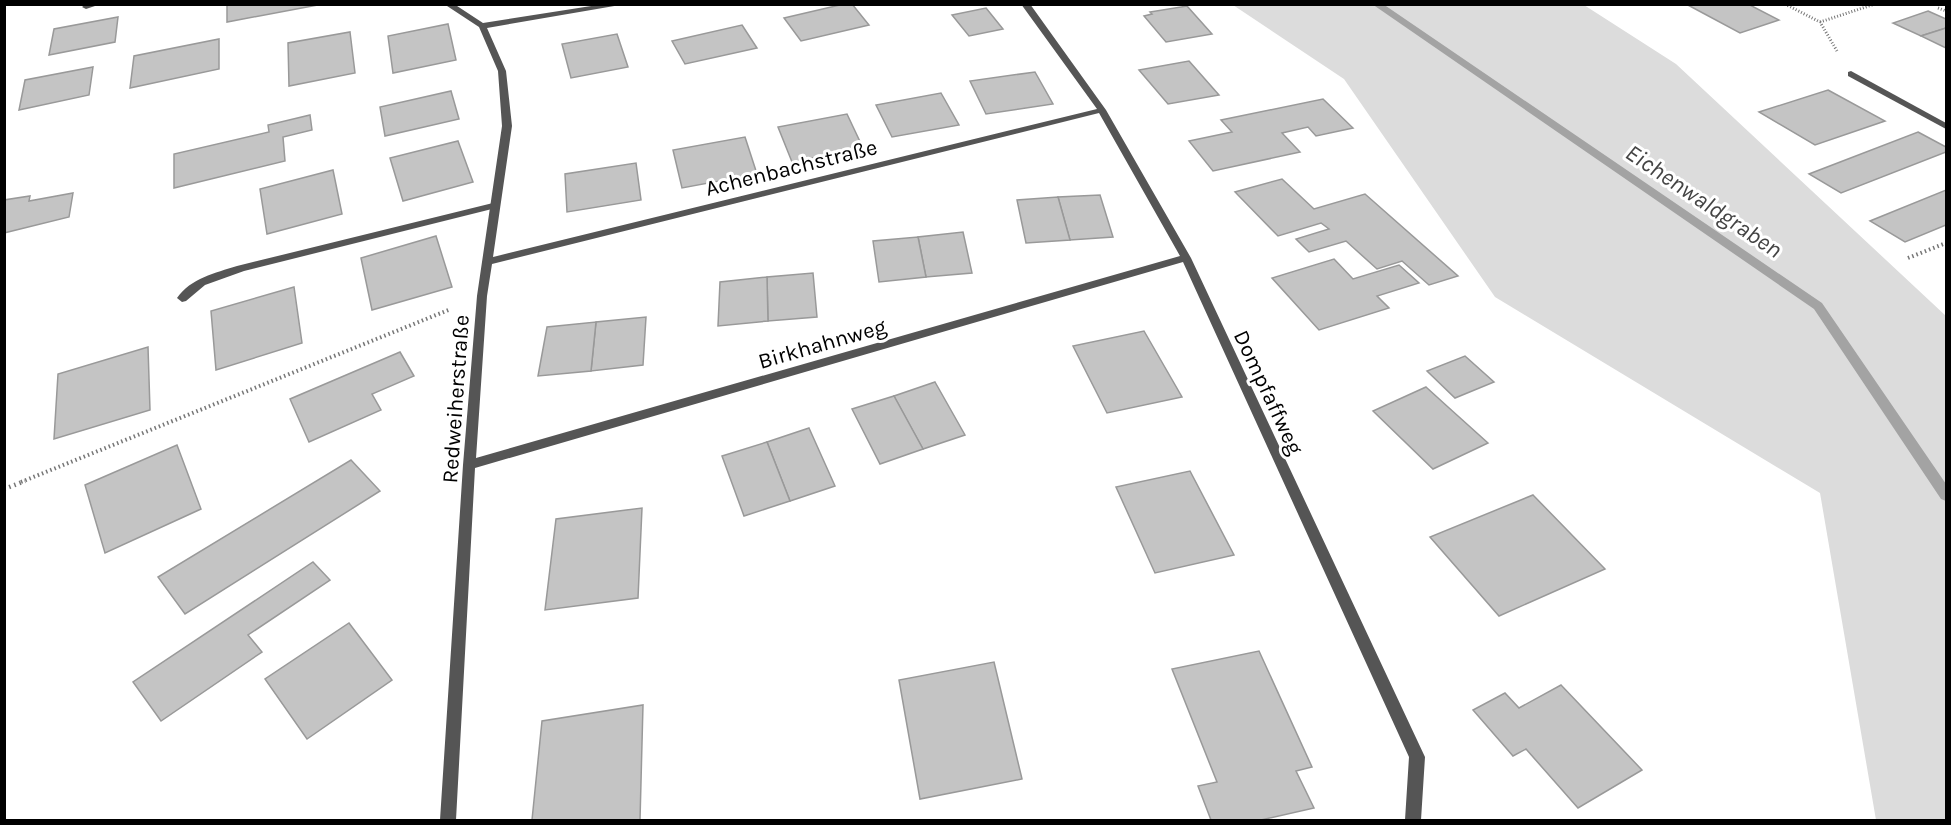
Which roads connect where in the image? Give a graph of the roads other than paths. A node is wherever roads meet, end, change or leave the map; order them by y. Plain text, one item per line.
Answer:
1 (97, 4) edge
2 (448, 4) edge
3 (622, 4) edge
4 (1025, 4) edge
5 (86, 7) dead end
6 (482, 26) junction
7 (1851, 74) road end
8 (1102, 110) junction
9 (1947, 126) edge
10 (497, 205) junction
11 (1186, 258) junction
12 (489, 261) junction
13 (182, 298) dead end
14 (469, 465) junction
15 (448, 820) edge
16 (1413, 820) edge

1 - 5 street
2 - 6 street
3 - 6 street
4 - 8 street, Dompfaffweg
6 - 10 street, Redweiherstraße
7 - 9 street
8 - 11 street, Dompfaffweg
8 - 12 street, Achenbachstraße
10 - 12 street, Redweiherstraße
10 - 13 street
11 - 14 street, Birkhahnweg
11 - 16 street, Dompfaffweg
12 - 14 street, Redweiherstraße
14 - 15 street, Redweiherstraße

